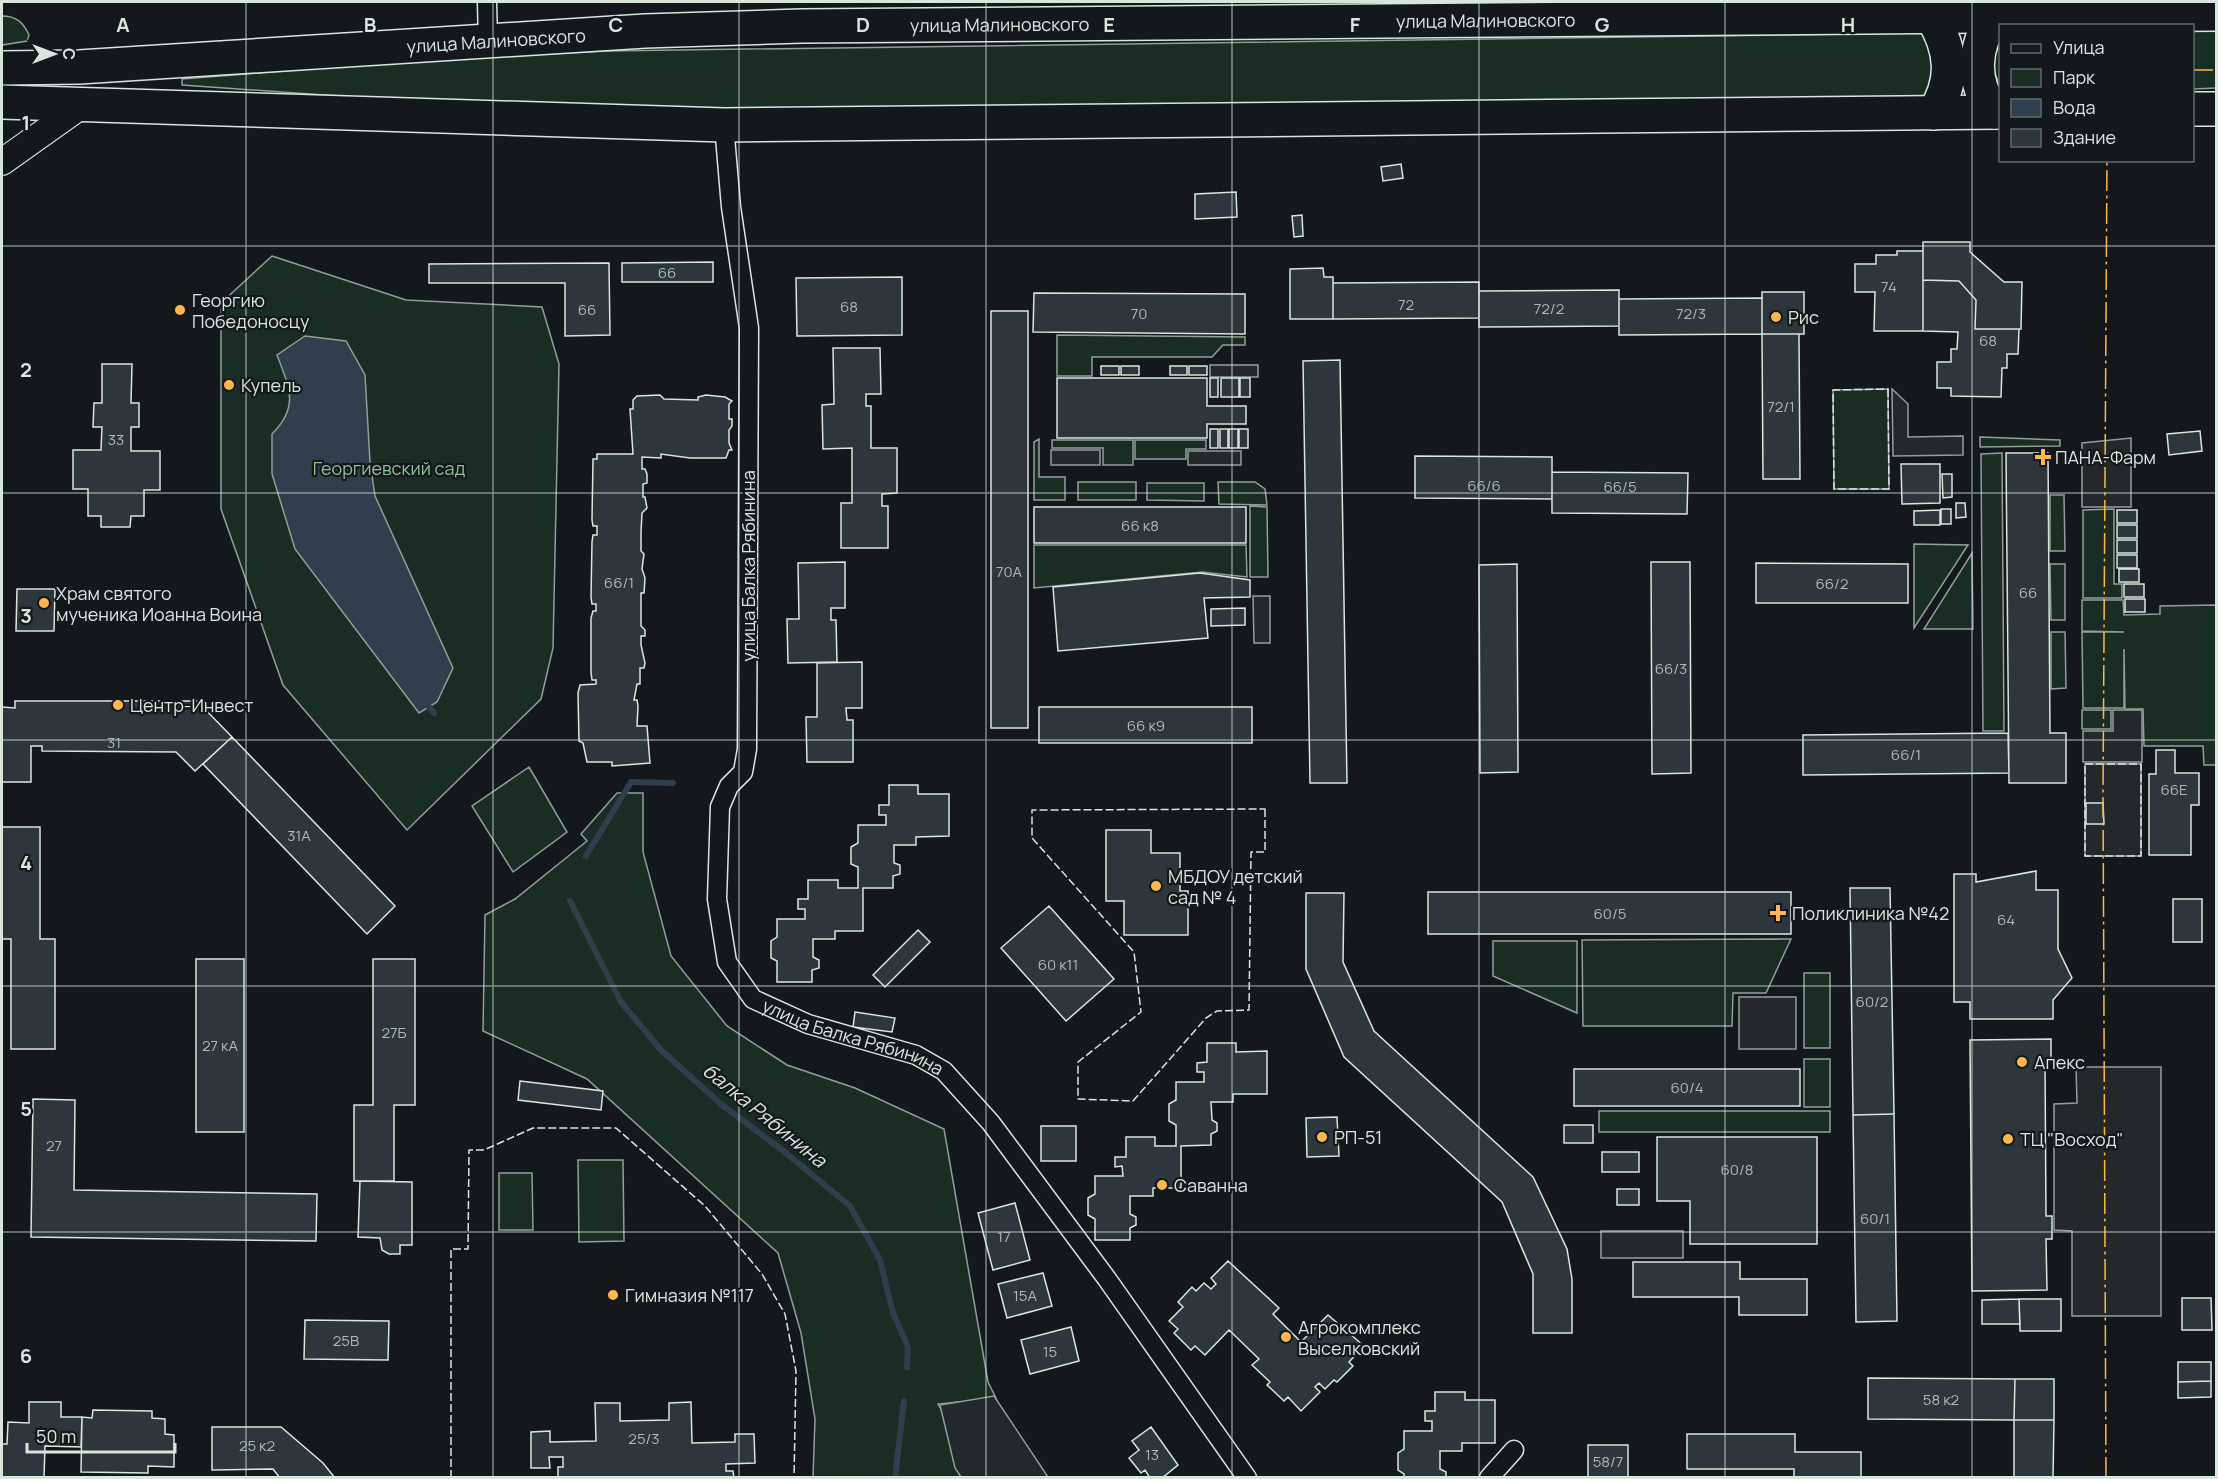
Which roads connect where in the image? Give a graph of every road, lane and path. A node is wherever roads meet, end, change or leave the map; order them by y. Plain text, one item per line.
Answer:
1 (487, 2) edge
2 (2203, 10) edge
3 (1992, 16) junction
4 (1932, 17) junction
5 (488, 42) junction
6 (2, 68) edge
7 (2, 102) edge
8 (85, 103) junction
9 (2194, 109) edge
10 (2217, 109) edge
11 (1997, 112) edge
12 (1934, 113) junction
13 (724, 125) junction
14 (2, 162) edge
15 (1514, 1450) dead end
16 (1247, 1478) edge
17 (1489, 1478) edge

1 - 5 street
2 - 3 highway, улица Малиновского
3 - 4 highway, улица Малиновского
3 - 11 highway
4 - 5 highway, улица Малиновского
4 - 12 highway
5 - 6 highway, улица Малиновского
7 - 8 highway
8 - 13 highway
8 - 14 main road
9 - 10 highway
11 - 12 highway
12 - 13 highway
13 - 16 street, улица Балка Рябинина
15 - 17 street

